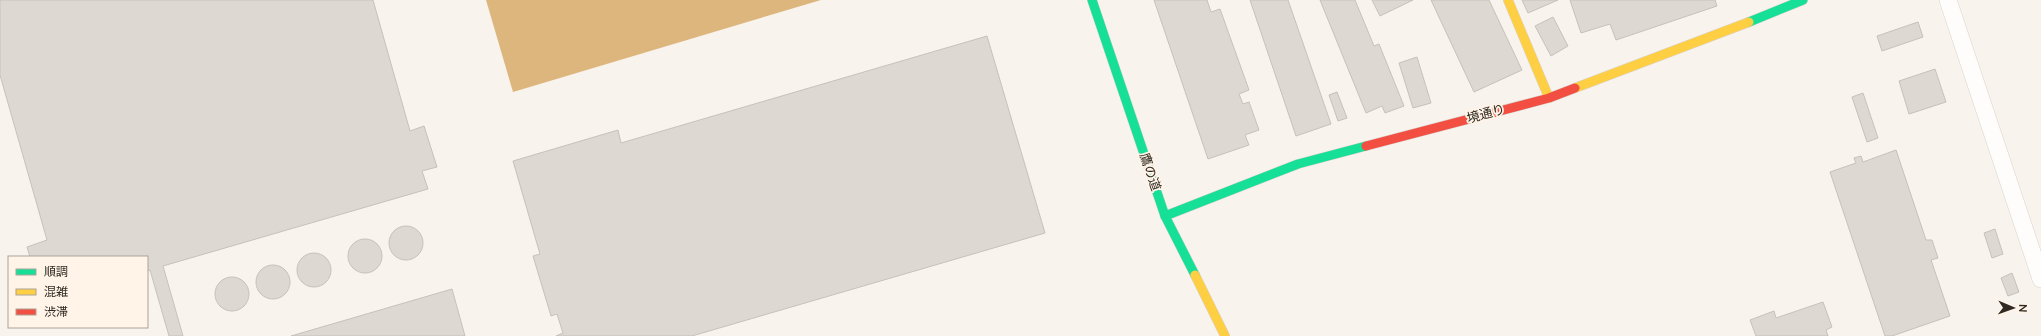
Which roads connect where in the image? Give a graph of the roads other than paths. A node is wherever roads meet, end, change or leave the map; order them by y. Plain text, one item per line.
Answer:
1 (1092, 0) edge
2 (1508, 0) edge
3 (1803, 0) edge
4 (1948, 0) edge
5 (1549, 98) junction
6 (1165, 216) junction
7 (2041, 279) edge
8 (1225, 336) edge

1 - 6 street, 鷹の道
2 - 5 street
3 - 5 street, 境通り
4 - 7 lane
5 - 6 street, 境通り
6 - 8 street, 鷹の道

